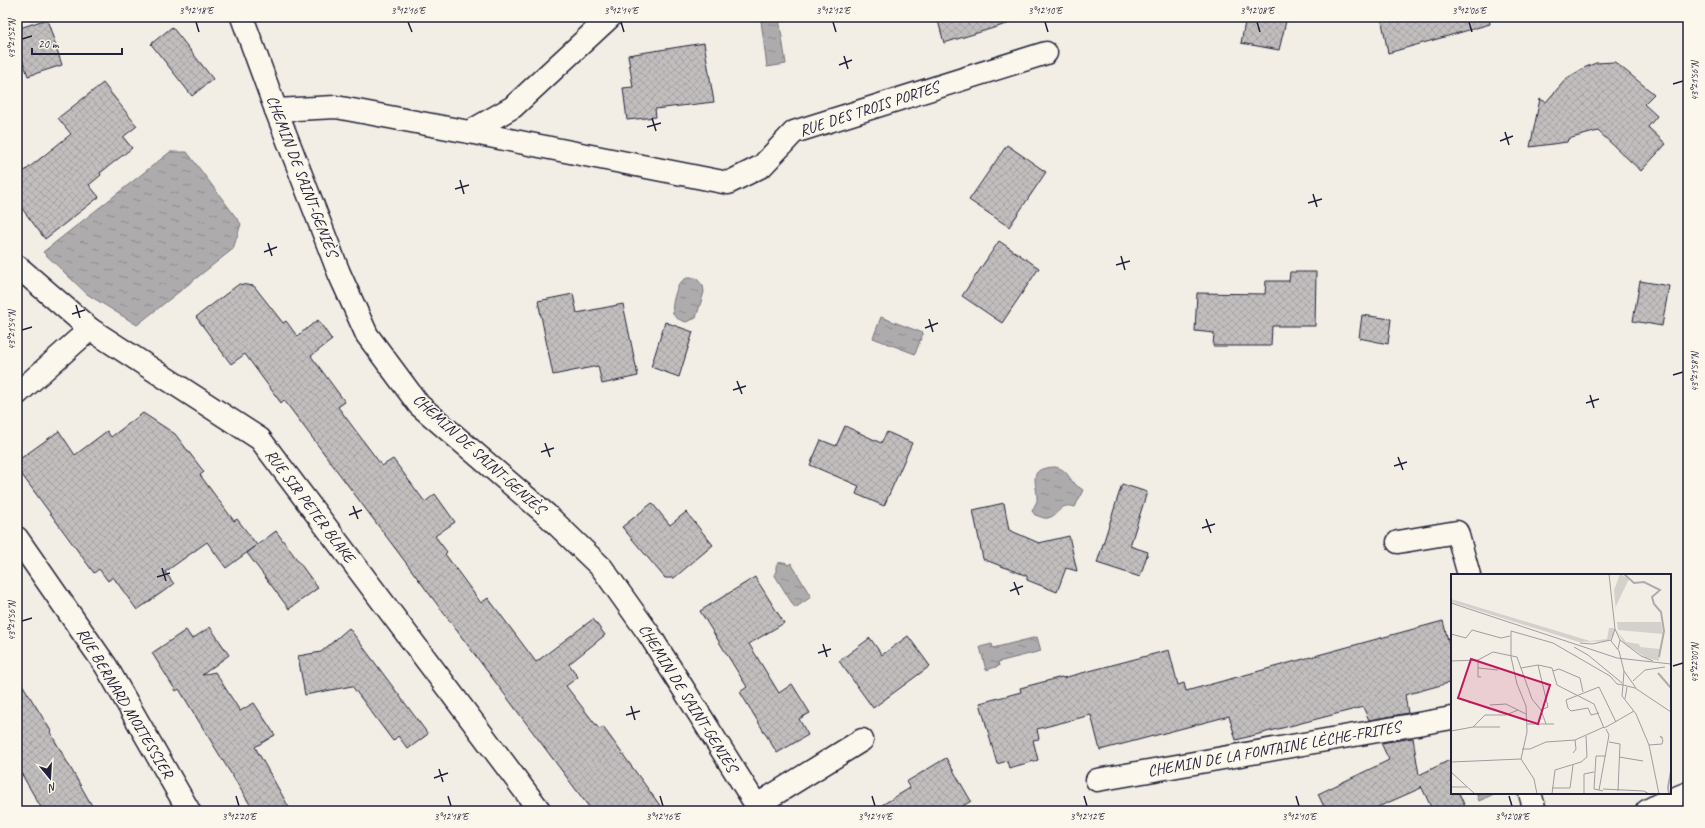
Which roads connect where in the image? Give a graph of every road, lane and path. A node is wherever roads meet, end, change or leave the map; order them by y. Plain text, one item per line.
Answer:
1 (242, 17) edge
2 (610, 17) edge
3 (1046, 53) dead end
4 (276, 110) junction
5 (470, 132) junction
6 (21, 277) edge
7 (90, 329) junction
8 (17, 394) edge
9 (17, 538) edge
10 (1398, 542) dead end
11 (1469, 574) edge
12 (1451, 718) edge
13 (862, 740) dead end
14 (1097, 780) dead end
15 (1688, 793) edge
16 (1530, 794) edge
17 (758, 808) edge
18 (189, 811) edge
19 (540, 811) edge
20 (1535, 811) edge
21 (1647, 811) edge

1 - 4 street, CHEMIN DE SAINT-GENIÈS
2 - 5 street
3 - 5 street, RUE DES TROIS PORTES
4 - 5 street, RUE DES TROIS PORTES
4 - 17 street, CHEMIN DE SAINT-GENIÈS
6 - 7 street, RUE SIR PETER BLAKE
7 - 8 street
7 - 19 street, RUE SIR PETER BLAKE
9 - 18 street, RUE BERNARD MOITESSIER
10 - 11 street
12 - 14 street, CHEMIN DE LA FONTAINE LÈCHE-FRITES
13 - 17 street
15 - 21 street
16 - 20 street

